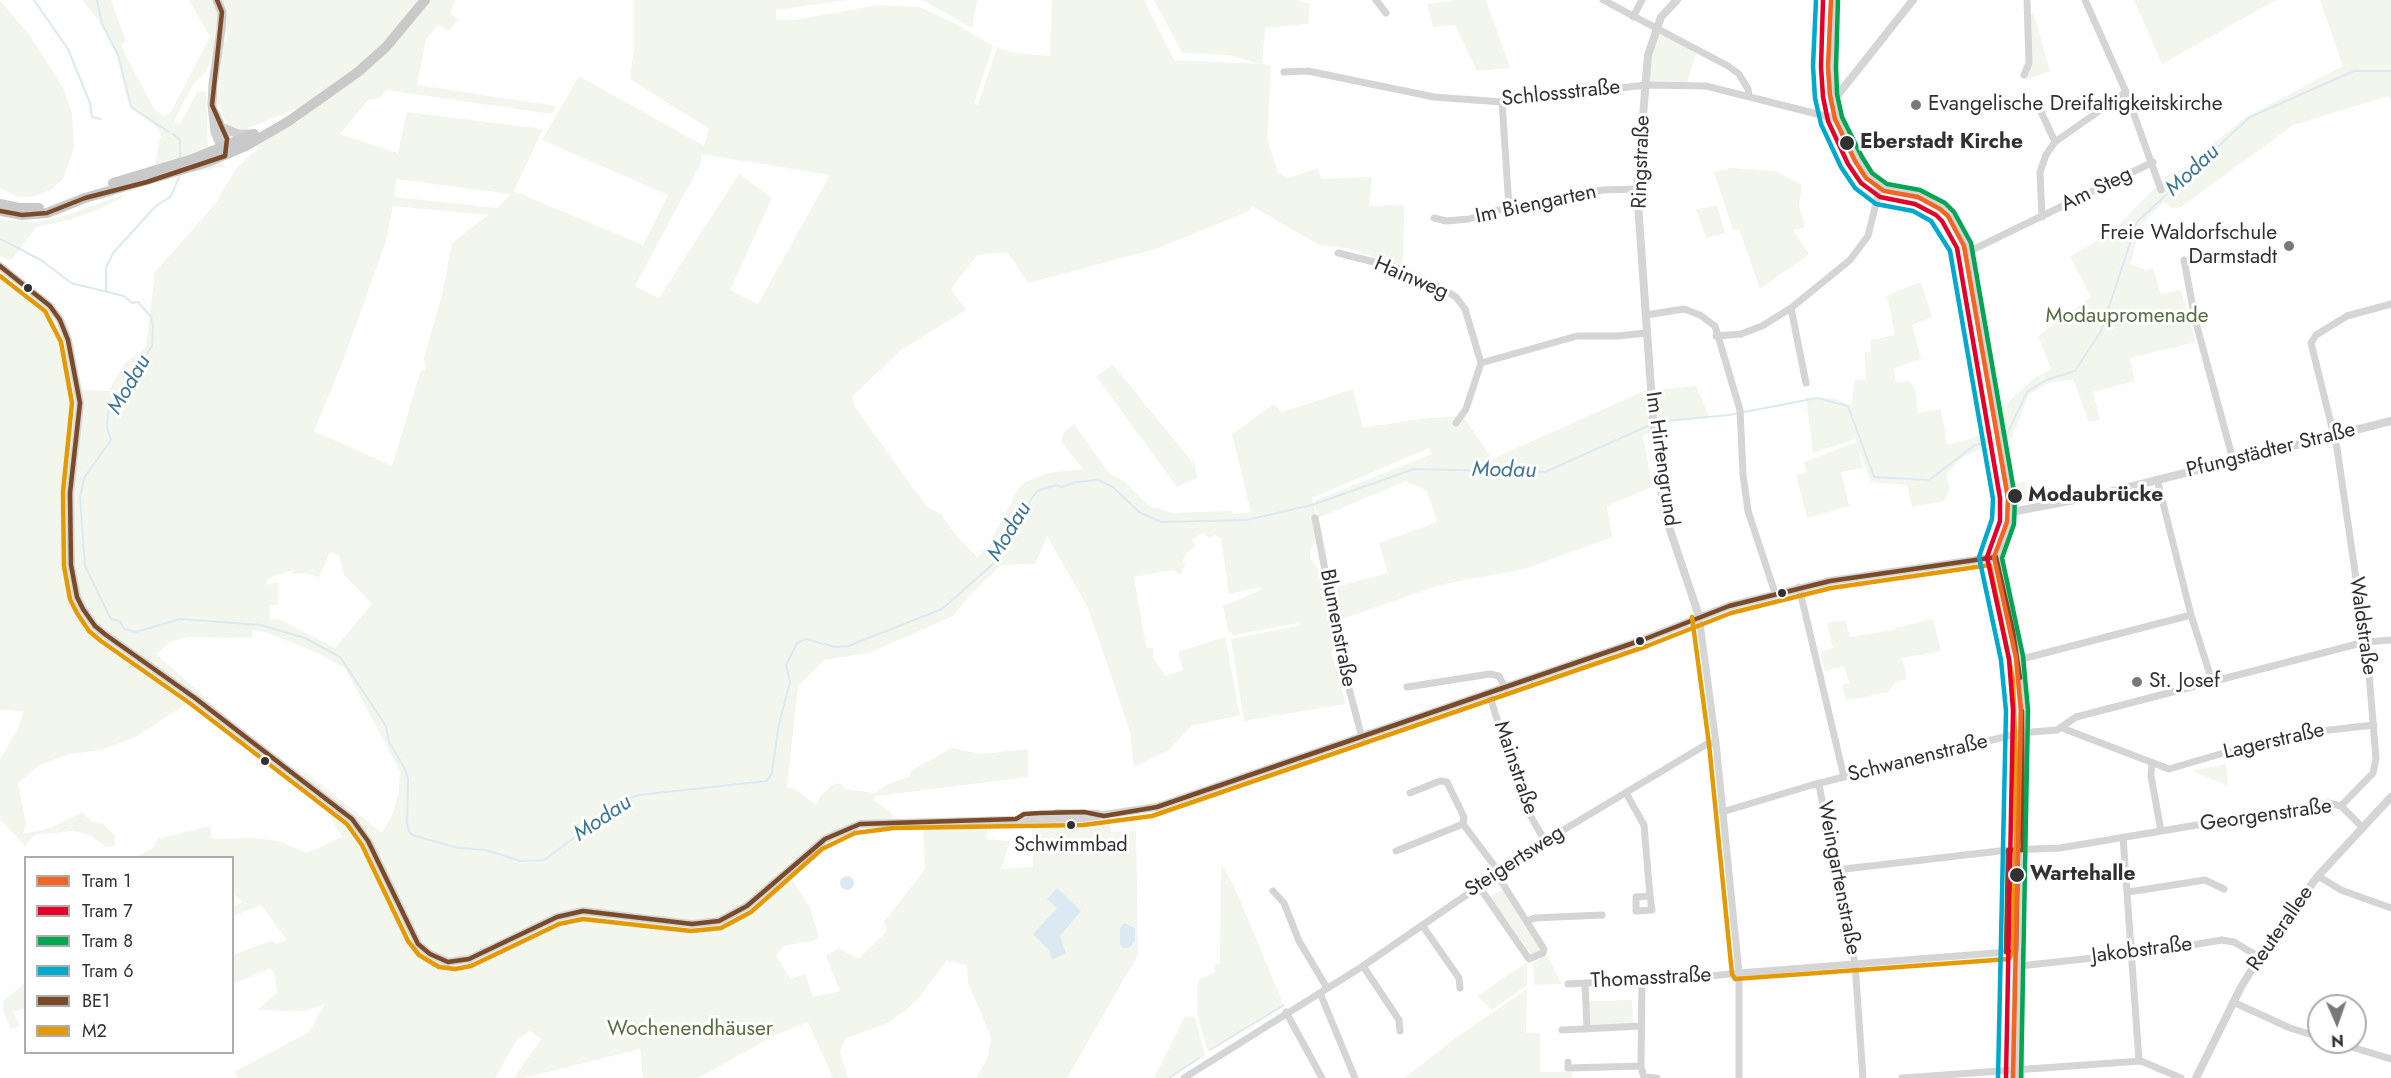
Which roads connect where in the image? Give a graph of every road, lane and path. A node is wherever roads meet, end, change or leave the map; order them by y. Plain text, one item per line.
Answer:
1 (217, 0) edge
2 (425, 0) edge
3 (1376, 0) edge
4 (1603, 0) edge
5 (1642, 0) edge
6 (1677, 0) edge
7 (1833, 0) edge
8 (1913, 0) edge
9 (2027, 0) edge
10 (2085, 0) edge
11 (1386, 13) dead end
12 (1633, 17) junction
13 (1655, 30) junction
14 (1284, 72) dead end
15 (2024, 75) dead end
16 (1646, 85) junction
17 (2126, 92) junction
18 (1749, 96) junction
19 (1833, 101) junction
20 (1502, 102) junction
21 (2037, 103) dead end
22 (213, 105) junction
23 (298, 114) junction
24 (1837, 119) junction
25 (223, 128) junction
26 (257, 133) junction
27 (2055, 142) junction
28 (225, 150) junction
29 (2153, 162) junction
30 (155, 175) junction
31 (1880, 187) junction
32 (1637, 189) junction
33 (2161, 190) dead end
34 (0, 204) edge
35 (1509, 207) junction
36 (0, 212) edge
37 (2042, 217) junction
38 (1434, 218) dead end
39 (1968, 252) junction
40 (1338, 253) dead end
41 (2184, 260) dead end
42 (0, 266) edge
43 (2391, 304) edge
44 (1791, 308) junction
45 (1646, 315) junction
46 (1647, 333) junction
47 (1716, 336) junction
48 (1481, 363) junction
49 (1806, 383) dead end
50 (2391, 421) edge
51 (1455, 423) dead end
52 (2334, 435) junction
53 (2233, 460) junction
54 (2157, 479) junction
55 (2011, 512) junction
56 (1315, 518) dead end
57 (1996, 557) junction
58 (1799, 587) junction
59 (1775, 593) junction
60 (2191, 615) junction
61 (1699, 616) junction
62 (2391, 640) edge
63 (2365, 642) junction
64 (2018, 660) junction
65 (2212, 681) junction
66 (1407, 687) dead end
67 (1505, 688) junction
68 (1491, 697) junction
69 (2374, 725) junction
70 (2062, 728) junction
71 (2021, 733) junction
72 (1362, 738) junction
73 (1716, 742) junction
74 (2152, 763) junction
75 (1845, 777) junction
76 (1819, 785) junction
77 (1410, 793) dead end
78 (1626, 793) junction
79 (2391, 797) edge
80 (2341, 806) junction
81 (1722, 812) junction
82 (1463, 824) junction
83 (2362, 827) junction
84 (2161, 831) junction
85 (2123, 837) junction
86 (1545, 841) junction
87 (2021, 850) junction
88 (1396, 851) dead end
89 (1836, 870) junction
90 (1498, 872) junction
91 (2318, 876) junction
92 (1478, 885) junction
93 (2224, 890) dead end
94 (1273, 891) dead end
95 (2128, 892) junction
96 (1650, 897) dead end
97 (2391, 908) edge
98 (1602, 915) dead end
99 (1527, 921) junction
100 (1422, 925) junction
101 (2019, 952) junction
102 (2132, 954) junction
103 (2259, 957) junction
104 (1855, 964) junction
105 (1363, 966) junction
106 (2019, 966) junction
107 (1739, 973) junction
108 (1585, 983) junction
109 (1642, 983) junction
110 (1568, 984) dead end
111 (1327, 988) junction
112 (1460, 988) dead end
113 (1320, 993) junction
114 (2233, 1002) junction
115 (1286, 1012) junction
116 (1641, 1026) junction
117 (1562, 1029) dead end
118 (1587, 1029) junction
119 (1400, 1031) dead end
120 (2307, 1033) edge
121 (2367, 1052) edge
122 (2391, 1059) edge
123 (2139, 1061) junction
124 (1568, 1062) dead end
125 (1641, 1066) junction
126 (2017, 1072) edge
127 (2004, 1075) edge
128 (1184, 1078) edge
129 (1322, 1078) edge
130 (1355, 1078) edge
131 (1645, 1078) edge
132 (1657, 1078) edge
133 (1739, 1078) edge
134 (1863, 1078) edge
135 (1902, 1078) edge
136 (2020, 1078) edge
137 (2181, 1078) edge
138 (2196, 1078) edge

1 - 22 main road
2 - 23 main road
3 - 11 street
4 - 12 street
5 - 12 street
6 - 13 street, Ringstraße
7 - 19 street
8 - 19 street
9 - 15 street
10 - 17 street
12 - 13 street
13 - 16 street, Ringstraße
13 - 18 street
14 - 20 street, Schlossstraße
16 - 18 street, Schlossstraße
16 - 20 street, Schlossstraße
16 - 32 street, Ringstraße
17 - 27 street
17 - 29 street
18 - 24 street, Schlossstraße
19 - 24 street
20 - 35 street
21 - 27 street
22 - 25 main road
22 - 28 main road
23 - 26 main road
23 - 28 main road
24 - 31 street
25 - 26 main road
25 - 28 main road
26 - 28 main road
27 - 37 street
28 - 30 main road
29 - 33 street
29 - 37 street, Am Steg
30 - 34 main road
30 - 36 main road
31 - 39 street
31 - 44 street
32 - 35 street, Im Biengarten
32 - 45 street, Ringstraße
35 - 38 street, Im Biengarten
37 - 39 street, Am Steg
39 - 55 street
40 - 48 street, Hainweg
41 - 53 street
42 - 72 street
43 - 52 street, Waldstraße
44 - 47 street
44 - 49 street
45 - 46 street, Ringstraße
45 - 47 street
46 - 48 street
46 - 61 street, Im Hirtengrund
47 - 59 street
48 - 51 street
50 - 52 street, Pfungstädter Straße
52 - 53 street, Pfungstädter Straße
52 - 63 street, Waldstraße
53 - 54 street, Pfungstädter Straße
54 - 55 street, Pfungstädter Straße
54 - 60 street
55 - 57 street
56 - 72 street, Blumenstraße
57 - 58 street
57 - 64 street
58 - 59 street
58 - 75 street
59 - 61 street
60 - 64 street
60 - 65 street
61 - 67 street
61 - 73 street
62 - 63 street, Schwanenstraße
63 - 65 street, Schwanenstraße
63 - 69 street, Waldstraße
64 - 71 street
65 - 70 street, Schwanenstraße
66 - 67 street
67 - 68 street
68 - 72 street
68 - 86 street, Mainstraße
69 - 74 street, Lagerstraße
69 - 80 street, Waldstraße
70 - 71 street, Schwanenstraße
70 - 74 street
71 - 75 street, Schwanenstraße
71 - 87 street
73 - 78 street, Steigertsweg
73 - 81 street
74 - 84 street
75 - 76 street, Schwanenstraße
76 - 81 street, Schwanenstraße
76 - 89 street, Weingartenstraße
77 - 82 street
78 - 86 street, Steigertsweg
78 - 96 street
79 - 83 street, Reuterallee
80 - 83 street, Georgenstraße
80 - 84 street, Georgenstraße
81 - 107 street
82 - 88 street
82 - 90 street
83 - 91 street, Reuterallee
84 - 85 street, Georgenstraße
85 - 87 street, Georgenstraße
85 - 95 street
86 - 90 street, Steigertsweg
87 - 89 street, Georgenstraße
87 - 101 street
89 - 104 street, Weingartenstraße
90 - 92 street, Steigertsweg
90 - 99 street
91 - 97 street
91 - 103 street, Reuterallee
92 - 99 street
92 - 100 street, Steigertsweg
93 - 95 street
94 - 111 street
95 - 102 street
98 - 99 street
100 - 105 street, Steigertsweg
100 - 112 street
101 - 104 street, Thomasstraße
101 - 106 street
102 - 103 street, Jakobstraße
102 - 106 street, Jakobstraße
102 - 123 street
103 - 114 street, Reuterallee
104 - 107 street, Thomasstraße
104 - 134 street, Weingartenstraße
105 - 111 street, Steigertsweg
105 - 119 street
106 - 126 street
107 - 109 street, Thomasstraße
107 - 133 street
108 - 109 street, Thomasstraße
108 - 110 street, Thomasstraße
108 - 118 street
109 - 116 street
111 - 113 street, Steigertsweg
113 - 115 street, Steigertsweg
113 - 130 street
114 - 120 street
114 - 138 street, Reuterallee
115 - 128 street, Steigertsweg
115 - 129 street
116 - 118 street
116 - 125 street
117 - 118 street
121 - 122 street
123 - 126 street
123 - 137 street
124 - 125 street
125 - 131 street
126 - 127 street
126 - 136 street
127 - 135 street
131 - 132 street

